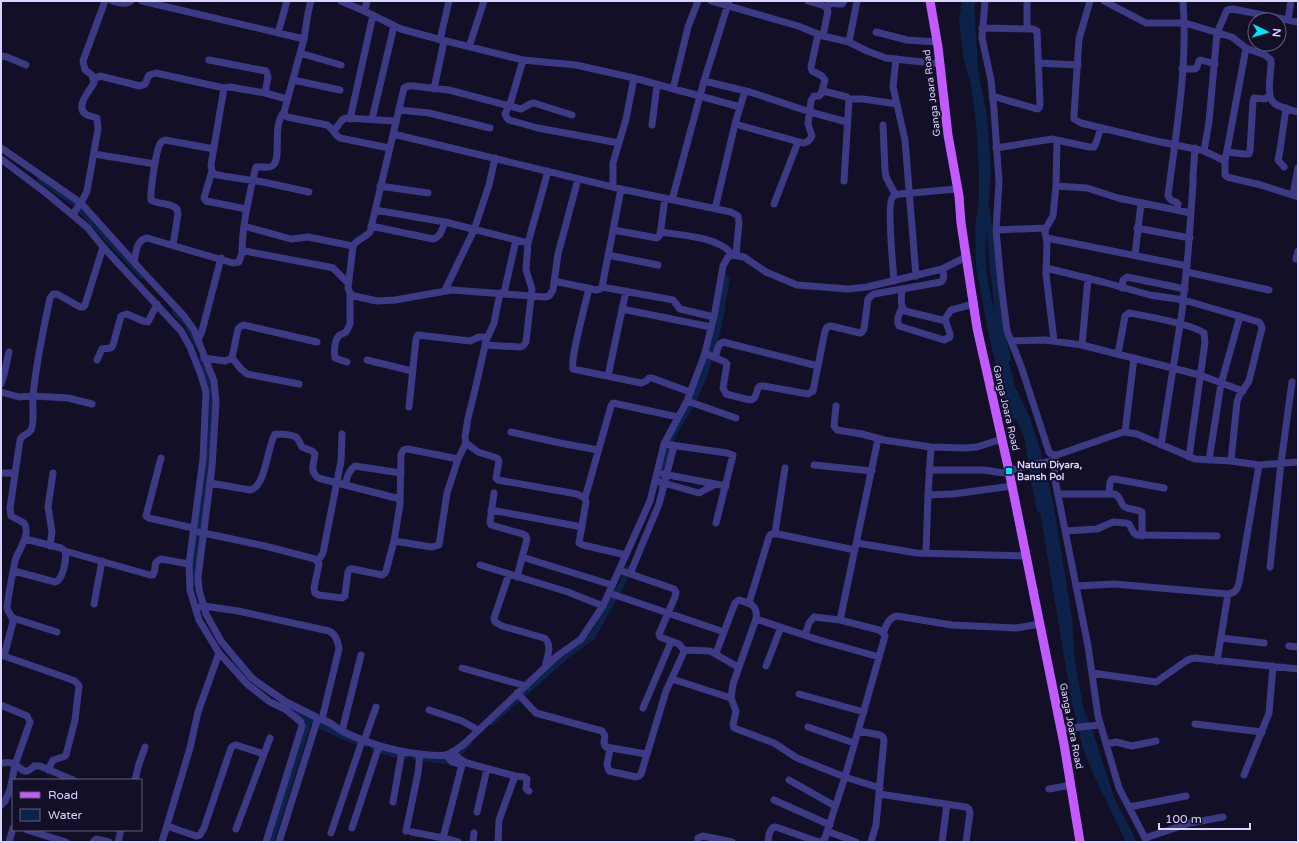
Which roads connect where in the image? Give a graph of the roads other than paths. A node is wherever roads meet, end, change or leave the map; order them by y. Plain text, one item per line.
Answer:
1 (105, 1) edge
2 (112, 1) edge
3 (131, 1) edge
4 (142, 1) edge
5 (287, 1) edge
6 (311, 1) edge
7 (341, 1) edge
8 (367, 1) edge
9 (449, 1) edge
10 (484, 1) edge
11 (698, 1) edge
12 (711, 1) edge
13 (808, 1) edge
14 (844, 1) edge
15 (857, 1) edge
16 (930, 1) edge
17 (985, 1) edge
18 (1027, 1) edge
19 (1090, 1) edge
20 (1105, 1) edge
21 (1183, 1) edge
22 (1292, 1) edge
23 (728, 3) edge
24 (827, 8) junction
25 (362, 10) junction
26 (373, 15) junction
27 (1288, 20) junction
28 (1298, 22) edge
29 (1185, 23) junction
30 (394, 26) junction
31 (982, 28) junction
32 (1027, 29) junction
33 (876, 32) dead end
34 (278, 33) junction
35 (1217, 33) junction
36 (821, 35) junction
37 (304, 39) junction
38 (442, 40) junction
39 (849, 42) junction
40 (937, 42) junction
41 (469, 47) junction
42 (1246, 48) junction
43 (300, 53) junction
44 (1, 56) edge
45 (896, 59) junction
46 (209, 60) dead end
47 (523, 60) junction
48 (1039, 63) junction
49 (940, 64) junction
50 (1215, 64) junction
51 (26, 65) dead end
52 (341, 65) dead end
53 (1078, 65) junction
54 (1182, 69) junction
55 (634, 78) junction
56 (94, 79) junction
57 (293, 80) junction
58 (704, 81) junction
59 (657, 85) junction
60 (224, 88) junction
61 (434, 89) junction
62 (673, 89) junction
63 (340, 90) dead end
64 (745, 91) junction
65 (823, 91) junction
66 (265, 93) junction
67 (1270, 95) junction
68 (700, 96) junction
69 (992, 96) junction
70 (287, 99) junction
71 (849, 99) junction
72 (897, 104) junction
73 (509, 106) junction
74 (740, 107) junction
75 (1286, 108) junction
76 (399, 110) junction
77 (284, 112) junction
78 (810, 112) junction
79 (1298, 112) edge
80 (572, 115) dead end
81 (350, 118) junction
82 (372, 119) junction
83 (396, 121) junction
84 (847, 122) junction
85 (735, 124) junction
86 (883, 124) dead end
87 (652, 125) dead end
88 (490, 128) dead end
89 (1100, 128) junction
90 (334, 131) junction
91 (393, 134) junction
92 (1057, 140) junction
93 (798, 142) junction
94 (619, 143) junction
95 (1175, 145) junction
96 (1, 148) edge
97 (389, 148) junction
98 (996, 148) junction
99 (1196, 148) junction
100 (214, 149) junction
101 (1204, 151) junction
102 (1227, 152) junction
103 (94, 154) junction
104 (495, 158) junction
105 (1, 159) edge
106 (1226, 161) junction
107 (156, 164) junction
108 (1284, 167) dead end
109 (1298, 168) edge
110 (212, 171) junction
111 (548, 171) junction
112 (578, 178) junction
113 (253, 180) junction
114 (844, 181) dead end
115 (380, 186) junction
116 (1056, 186) junction
117 (613, 187) junction
118 (957, 188) junction
119 (621, 189) junction
120 (309, 192) dead end
121 (428, 193) dead end
122 (910, 193) junction
123 (895, 194) junction
124 (1295, 196) edge
125 (669, 199) junction
126 (1142, 203) junction
127 (774, 204) dead end
128 (715, 208) junction
129 (78, 209) junction
130 (246, 209) junction
131 (375, 210) junction
132 (1177, 210) junction
133 (1191, 213) junction
134 (445, 222) junction
135 (244, 226) junction
136 (371, 226) junction
137 (1046, 228) junction
138 (1138, 228) junction
139 (474, 230) junction
140 (613, 230) junction
141 (996, 230) junction
142 (660, 232) junction
143 (1047, 238) junction
144 (1190, 238) junction
145 (516, 240) junction
146 (528, 243) junction
147 (173, 245) junction
148 (353, 246) junction
149 (104, 247) junction
150 (1298, 251) edge
151 (242, 253) junction
152 (608, 255) junction
153 (734, 255) junction
154 (1135, 255) junction
155 (966, 257) junction
156 (221, 258) junction
157 (1296, 259) dead end
158 (134, 262) junction
159 (658, 265) dead end
160 (1046, 268) junction
161 (942, 269) junction
162 (1187, 269) junction
163 (916, 276) junction
164 (1088, 278) junction
165 (554, 281) junction
166 (894, 281) junction
167 (348, 283) junction
168 (602, 287) junction
169 (589, 288) junction
170 (1122, 288) junction
171 (902, 289) junction
172 (1185, 289) junction
173 (445, 290) junction
174 (1268, 290) dead end
175 (626, 291) junction
176 (350, 293) junction
177 (502, 293) junction
178 (531, 296) junction
179 (1184, 300) junction
180 (157, 304) junction
181 (974, 304) junction
182 (902, 308) junction
183 (622, 309) junction
184 (1240, 316) junction
185 (714, 317) junction
186 (945, 319) junction
187 (1180, 324) junction
188 (711, 327) junction
189 (487, 337) junction
190 (198, 340) junction
191 (1011, 341) junction
192 (1054, 341) junction
193 (317, 342) dead end
194 (485, 345) junction
195 (1082, 345) junction
196 (9, 352) dead end
197 (705, 353) junction
198 (1118, 354) junction
199 (204, 358) junction
200 (232, 358) junction
201 (715, 358) junction
202 (1134, 358) junction
203 (97, 360) dead end
204 (367, 360) dead end
205 (347, 362) dead end
206 (818, 366) junction
207 (1173, 368) junction
208 (412, 371) junction
209 (1200, 375) junction
210 (608, 376) junction
211 (1292, 382) dead end
212 (1, 384) edge
213 (300, 384) dead end
214 (1221, 384) junction
215 (1243, 391) junction
216 (1, 392) edge
217 (690, 392) junction
218 (33, 396) junction
219 (687, 401) junction
220 (92, 404) dead end
221 (836, 406) dead end
222 (409, 407) dead end
223 (678, 418) junction
224 (736, 418) dead end
225 (511, 432) dead end
226 (1125, 432) junction
227 (342, 434) dead end
228 (878, 438) junction
229 (1002, 439) junction
230 (466, 443) junction
231 (664, 444) junction
232 (1161, 445) junction
233 (674, 446) junction
234 (931, 448) junction
235 (598, 450) junction
236 (1189, 457) junction
237 (161, 458) dead end
238 (1054, 458) junction
239 (458, 459) junction
240 (1209, 460) junction
241 (1231, 461) junction
242 (1298, 462) edge
243 (1281, 463) junction
244 (814, 465) dead end
245 (1259, 465) junction
246 (785, 468) dead end
247 (929, 470) junction
248 (872, 471) junction
249 (1009, 471) junction
250 (53, 472) dead end
251 (1, 473) edge
252 (15, 473) junction
253 (401, 473) junction
254 (662, 474) junction
255 (660, 482) junction
256 (210, 483) junction
257 (337, 483) junction
258 (716, 484) junction
259 (345, 485) junction
260 (726, 486) junction
261 (1012, 486) junction
262 (1164, 488) dead end
263 (494, 493) dead end
264 (928, 494) junction
265 (1058, 494) junction
266 (1109, 494) junction
267 (585, 498) junction
268 (400, 499) junction
269 (491, 510) junction
270 (716, 523) dead end
271 (582, 527) junction
272 (197, 531) junction
273 (1065, 531) junction
274 (775, 533) junction
275 (1142, 536) junction
276 (1217, 536) dead end
277 (25, 539) junction
278 (394, 540) junction
279 (50, 546) junction
280 (856, 547) junction
281 (65, 551) junction
282 (926, 552) junction
283 (626, 555) junction
284 (1026, 556) junction
285 (522, 557) junction
286 (102, 561) junction
287 (318, 562) junction
288 (189, 564) junction
289 (480, 565) dead end
290 (1270, 567) dead end
291 (14, 571) junction
292 (625, 572) junction
293 (509, 574) junction
294 (517, 577) junction
295 (612, 585) junction
296 (1076, 586) junction
297 (613, 594) junction
298 (1228, 594) junction
299 (749, 603) junction
300 (94, 604) dead end
301 (603, 606) junction
302 (200, 607) junction
303 (669, 612) junction
304 (13, 618) junction
305 (756, 619) junction
306 (840, 620) junction
307 (1040, 624) junction
308 (781, 627) junction
309 (57, 632) dead end
310 (724, 632) junction
311 (883, 632) junction
312 (805, 635) junction
313 (1221, 638) junction
314 (671, 642) junction
315 (1264, 643) dead end
316 (1289, 646) dead end
317 (1298, 647) edge
318 (684, 650) junction
319 (220, 653) junction
320 (716, 653) junction
321 (2, 655) edge
322 (361, 655) dead end
323 (879, 657) junction
324 (1217, 661) junction
325 (766, 666) dead end
326 (1273, 666) junction
327 (545, 667) junction
328 (738, 667) junction
329 (462, 668) dead end
330 (1298, 669) edge
331 (1092, 673) junction
332 (672, 679) junction
333 (526, 686) junction
334 (799, 694) dead end
335 (520, 696) junction
336 (731, 698) junction
337 (1, 704) edge
338 (376, 707) dead end
339 (643, 708) dead end
340 (429, 710) dead end
341 (864, 712) junction
342 (318, 721) junction
343 (1195, 724) dead end
344 (1100, 725) junction
345 (808, 727) dead end
346 (1061, 729) junction
347 (478, 730) junction
348 (342, 731) junction
349 (858, 731) junction
350 (1262, 732) junction
351 (270, 738) dead end
352 (1156, 741) dead end
353 (362, 743) junction
354 (854, 743) junction
355 (1106, 744) junction
356 (145, 747) dead end
357 (378, 748) junction
358 (610, 749) junction
359 (264, 754) junction
360 (402, 754) junction
361 (450, 754) junction
362 (646, 754) junction
363 (420, 757) junction
364 (461, 760) junction
365 (1, 763) edge
366 (15, 765) junction
367 (487, 768) junction
368 (48, 770) junction
369 (1244, 775) dead end
370 (515, 776) junction
371 (845, 777) junction
372 (70, 779) edge
373 (135, 779) edge
374 (789, 780) dead end
375 (1071, 785) junction
376 (1048, 789) dead end
377 (529, 791) dead end
378 (880, 791) junction
379 (1186, 796) dead end
380 (774, 800) dead end
381 (393, 802) dead end
382 (947, 804) junction
383 (1, 805) edge
384 (836, 806) junction
385 (1129, 807) junction
386 (477, 812) dead end
387 (1223, 817) dead end
388 (167, 826) junction
389 (352, 828) dead end
390 (828, 828) junction
391 (236, 829) dead end
392 (12, 831) edge
393 (30, 831) edge
394 (122, 831) edge
395 (331, 833) dead end
396 (474, 833) dead end
397 (443, 840) edge
398 (1146, 840) edge
399 (9, 842) edge
400 (63, 842) edge
401 (93, 842) edge
402 (109, 842) edge
403 (118, 842) edge
404 (162, 842) edge
405 (266, 842) edge
406 (279, 842) edge
407 (458, 842) edge
408 (473, 842) edge
409 (498, 842) edge
410 (698, 842) edge
411 (729, 842) edge
412 (768, 842) edge
413 (856, 842) edge
414 (871, 842) edge
415 (942, 842) edge
416 (966, 842) edge
417 (1080, 842) edge

1 - 56 street
2 - 3 street
4 - 34 street
5 - 34 street
6 - 37 street
7 - 25 street
8 - 25 street
9 - 38 street
10 - 41 street
11 - 62 street
12 - 23 street
13 - 24 street
14 - 24 street
15 - 39 street
16 - 40 main road, Ganga Joara Road
17 - 31 street
18 - 32 street
19 - 53 street
20 - 29 street
21 - 29 street
22 - 27 street
23 - 36 street
23 - 58 street
24 - 36 street
25 - 26 street
26 - 30 street
26 - 81 street
27 - 28 street
27 - 35 street
29 - 35 street
29 - 54 street
30 - 38 street
30 - 82 street
31 - 32 street
31 - 69 street
32 - 48 street
33 - 40 street
34 - 37 street
35 - 42 street
35 - 50 street
36 - 39 street
36 - 65 street
37 - 43 street
38 - 41 street
38 - 61 street
39 - 45 street
40 - 49 main road, Ganga Joara Road
41 - 47 street
42 - 67 street
42 - 102 street
43 - 52 street
43 - 57 street
44 - 51 street
45 - 49 street
45 - 72 street
46 - 66 street
47 - 55 street
47 - 73 street
48 - 53 street
48 - 69 street
49 - 118 main road, Ganga Joara Road
50 - 54 street
50 - 101 street
53 - 89 street
54 - 95 street
55 - 59 street
55 - 94 street
56 - 60 street
56 - 103 street
57 - 63 street
57 - 70 street
58 - 64 street
58 - 68 street
59 - 62 street
59 - 87 street
60 - 66 street
60 - 100 street
61 - 73 street
61 - 76 street
62 - 68 street
64 - 74 street
64 - 78 street
65 - 71 street
65 - 78 street
66 - 70 street
67 - 75 street
67 - 102 street
68 - 74 street
68 - 125 street
69 - 98 street
70 - 77 street
71 - 72 street
71 - 84 street
72 - 122 street
73 - 80 street
73 - 94 street
74 - 85 street
75 - 79 street
75 - 108 street
76 - 83 street
76 - 88 street
77 - 90 street
77 - 113 street
78 - 84 street
78 - 93 street
81 - 82 street
81 - 90 street
82 - 83 street
83 - 91 street
84 - 114 street
85 - 93 street
85 - 128 street
86 - 123 street
89 - 92 street
89 - 95 street
90 - 97 street
91 - 97 street
91 - 104 street
92 - 98 street
92 - 116 street
93 - 127 street
94 - 117 street
95 - 99 street
95 - 132 street
96 - 129 street
97 - 115 street
98 - 141 street
99 - 101 street
99 - 133 street
100 - 107 street
100 - 110 street
101 - 106 street
102 - 106 street
103 - 107 street
103 - 129 street
104 - 111 street
104 - 139 street
105 - 129 street
106 - 124 street
107 - 147 street
109 - 124 street
110 - 113 street
110 - 130 street
111 - 112 street
111 - 146 street
112 - 117 street
112 - 165 street
113 - 120 street
113 - 130 street
115 - 121 street
115 - 131 street
116 - 126 street
116 - 137 street
117 - 119 street
118 - 122 street
118 - 155 main road, Ganga Joara Road
119 - 125 street
119 - 140 street
122 - 123 street
122 - 163 street
123 - 166 street
125 - 128 street
125 - 142 street
126 - 132 street
126 - 138 street
128 - 153 street
129 - 149 street
129 - 158 street
130 - 135 street
131 - 134 street
131 - 136 street
132 - 133 street
133 - 144 street
134 - 136 street
134 - 139 street
135 - 148 street
135 - 151 street
136 - 148 street
137 - 141 street
137 - 143 street
138 - 144 street
138 - 154 street
139 - 145 street
139 - 173 street
140 - 142 street
140 - 152 street
141 - 191 street
142 - 153 street
143 - 154 street
143 - 160 street
144 - 162 street
145 - 146 street
145 - 177 street
146 - 178 street
147 - 156 street
147 - 158 street
148 - 167 street
149 - 180 street
149 - 218 street
150 - 157 street
151 - 156 street
151 - 167 street
152 - 159 street
152 - 168 street
153 - 166 street
153 - 185 street
154 - 162 street
155 - 161 street
155 - 181 main road, Ganga Joara Road
156 - 190 street
158 - 190 street
160 - 164 street
160 - 192 street
161 - 163 street
161 - 171 street
162 - 172 street
162 - 174 street
163 - 166 street
164 - 170 street
164 - 195 street
165 - 169 street
165 - 178 street
167 - 176 street
168 - 169 street
168 - 175 street
169 - 210 street
170 - 172 street
170 - 179 street
171 - 182 street
171 - 206 street
172 - 179 street
173 - 176 street
173 - 177 street
175 - 183 street
175 - 185 street
176 - 205 street
177 - 178 street
177 - 189 street
178 - 194 street
179 - 184 street
179 - 187 street
180 - 203 street
180 - 272 street
181 - 186 street
181 - 229 main road, Ganga Joara Road
182 - 186 street
182 - 186 street
183 - 188 street
183 - 210 street
184 - 214 street
184 - 215 street
185 - 188 street
187 - 198 street
187 - 207 street
187 - 209 street
188 - 197 street
189 - 194 street
189 - 208 street
190 - 199 street
191 - 192 street
191 - 238 street
192 - 195 street
193 - 200 street
194 - 230 street
195 - 198 street
196 - 212 street
197 - 201 street
197 - 217 street
198 - 202 street
199 - 200 street
199 - 256 street
200 - 213 street
201 - 206 street
201 - 206 street
202 - 207 street
202 - 226 street
204 - 208 street
207 - 209 street
207 - 232 street
208 - 222 street
209 - 214 street
209 - 236 street
210 - 217 street
211 - 243 street
214 - 215 street
214 - 240 street
215 - 241 street
216 - 218 street
217 - 219 street
218 - 220 street
218 - 252 street
219 - 223 street
219 - 224 street
221 - 228 street
223 - 231 street
223 - 235 street
225 - 235 street
226 - 232 street
226 - 238 street
227 - 257 street
228 - 234 street
228 - 248 street
229 - 234 street
229 - 249 main road, Ganga Joara Road
230 - 239 street
230 - 267 street
231 - 233 street
231 - 254 street
232 - 236 street
233 - 254 street
233 - 260 street
234 - 247 street
235 - 267 street
236 - 240 street
237 - 272 street
238 - 249 street
238 - 265 street
239 - 253 street
239 - 278 street
240 - 241 street
241 - 245 street
242 - 243 street
243 - 245 street
243 - 290 street
244 - 248 street
245 - 298 street
246 - 274 street
247 - 249 street
247 - 264 street
248 - 280 street
249 - 261 main road, Ganga Joara Road
250 - 279 street
251 - 252 street
252 - 277 street
253 - 259 street
253 - 268 street
254 - 255 street
254 - 258 street
255 - 258 street
255 - 283 street
255 - 292 street
256 - 257 street
256 - 272 street
257 - 259 street
257 - 287 street
258 - 260 street
259 - 268 street
260 - 270 street
261 - 264 street
261 - 284 main road, Ganga Joara Road
262 - 266 street
263 - 269 street
264 - 282 street
265 - 266 street
265 - 273 street
266 - 275 street
267 - 271 street
268 - 278 street
269 - 271 street
269 - 285 street
271 - 283 street
272 - 287 street
272 - 288 street
272 - 302 street
273 - 275 street
273 - 296 street
274 - 280 street
274 - 299 street
275 - 276 street
277 - 279 street
277 - 291 street
278 - 287 street
279 - 281 street
280 - 282 street
280 - 306 street
281 - 286 street
281 - 291 street
282 - 284 street
283 - 292 street
284 - 307 main road, Ganga Joara Road
285 - 294 street
285 - 295 street
286 - 288 street
286 - 300 street
288 - 302 street
289 - 293 street
291 - 304 street
292 - 295 street
292 - 303 street
293 - 294 street
293 - 327 street
294 - 301 street
295 - 297 street
296 - 298 street
296 - 331 street
297 - 301 street
297 - 303 street
298 - 313 street
299 - 305 street
299 - 310 street
301 - 327 street
302 - 319 street
302 - 342 street
302 - 342 street
303 - 310 street
303 - 314 street
304 - 309 street
304 - 321 street
305 - 308 street
305 - 328 street
306 - 311 street
306 - 312 street
307 - 311 street
307 - 346 main road, Ganga Joara Road
308 - 312 street
308 - 325 street
310 - 320 street
311 - 323 street
312 - 323 street
313 - 315 street
313 - 324 street
314 - 318 street
314 - 339 street
316 - 317 street
318 - 320 street
318 - 332 street
319 - 388 street
319 - 405 street
320 - 328 street
321 - 368 street
322 - 348 street
323 - 341 street
324 - 326 street
324 - 331 street
326 - 330 street
326 - 350 street
327 - 333 street
328 - 336 street
329 - 333 street
331 - 344 street
332 - 336 street
332 - 362 street
333 - 335 street
334 - 341 street
335 - 347 street
335 - 358 street
336 - 371 street
337 - 366 street
338 - 353 street
340 - 347 street
341 - 349 street
342 - 348 street
342 - 406 street
343 - 350 street
344 - 346 street
344 - 355 street
345 - 354 street
346 - 375 main road, Ganga Joara Road
347 - 361 street
348 - 353 street
349 - 354 street
349 - 378 street
350 - 369 street
351 - 359 street
352 - 355 street
353 - 357 street
353 - 395 street
354 - 371 street
355 - 385 street
356 - 373 street
357 - 360 street
357 - 389 street
358 - 362 street
358 - 362 street
359 - 388 street
359 - 391 street
360 - 363 street
360 - 381 street
361 - 363 street
361 - 364 street
363 - 397 street
364 - 367 street
364 - 397 street
365 - 366 street
366 - 368 street
366 - 383 street
367 - 370 street
367 - 386 street
368 - 372 street
370 - 377 street
370 - 409 street
371 - 378 street
371 - 384 street
374 - 384 street
375 - 376 street
375 - 417 main road, Ganga Joara Road
378 - 382 street
378 - 414 street
379 - 385 street
380 - 390 street
382 - 415 street
382 - 416 street
384 - 390 street
385 - 398 street
387 - 398 street
388 - 404 street
390 - 412 street
390 - 413 street
392 - 399 street
393 - 400 street
394 - 403 street
396 - 408 street
397 - 407 street
401 - 402 street
410 - 411 street

